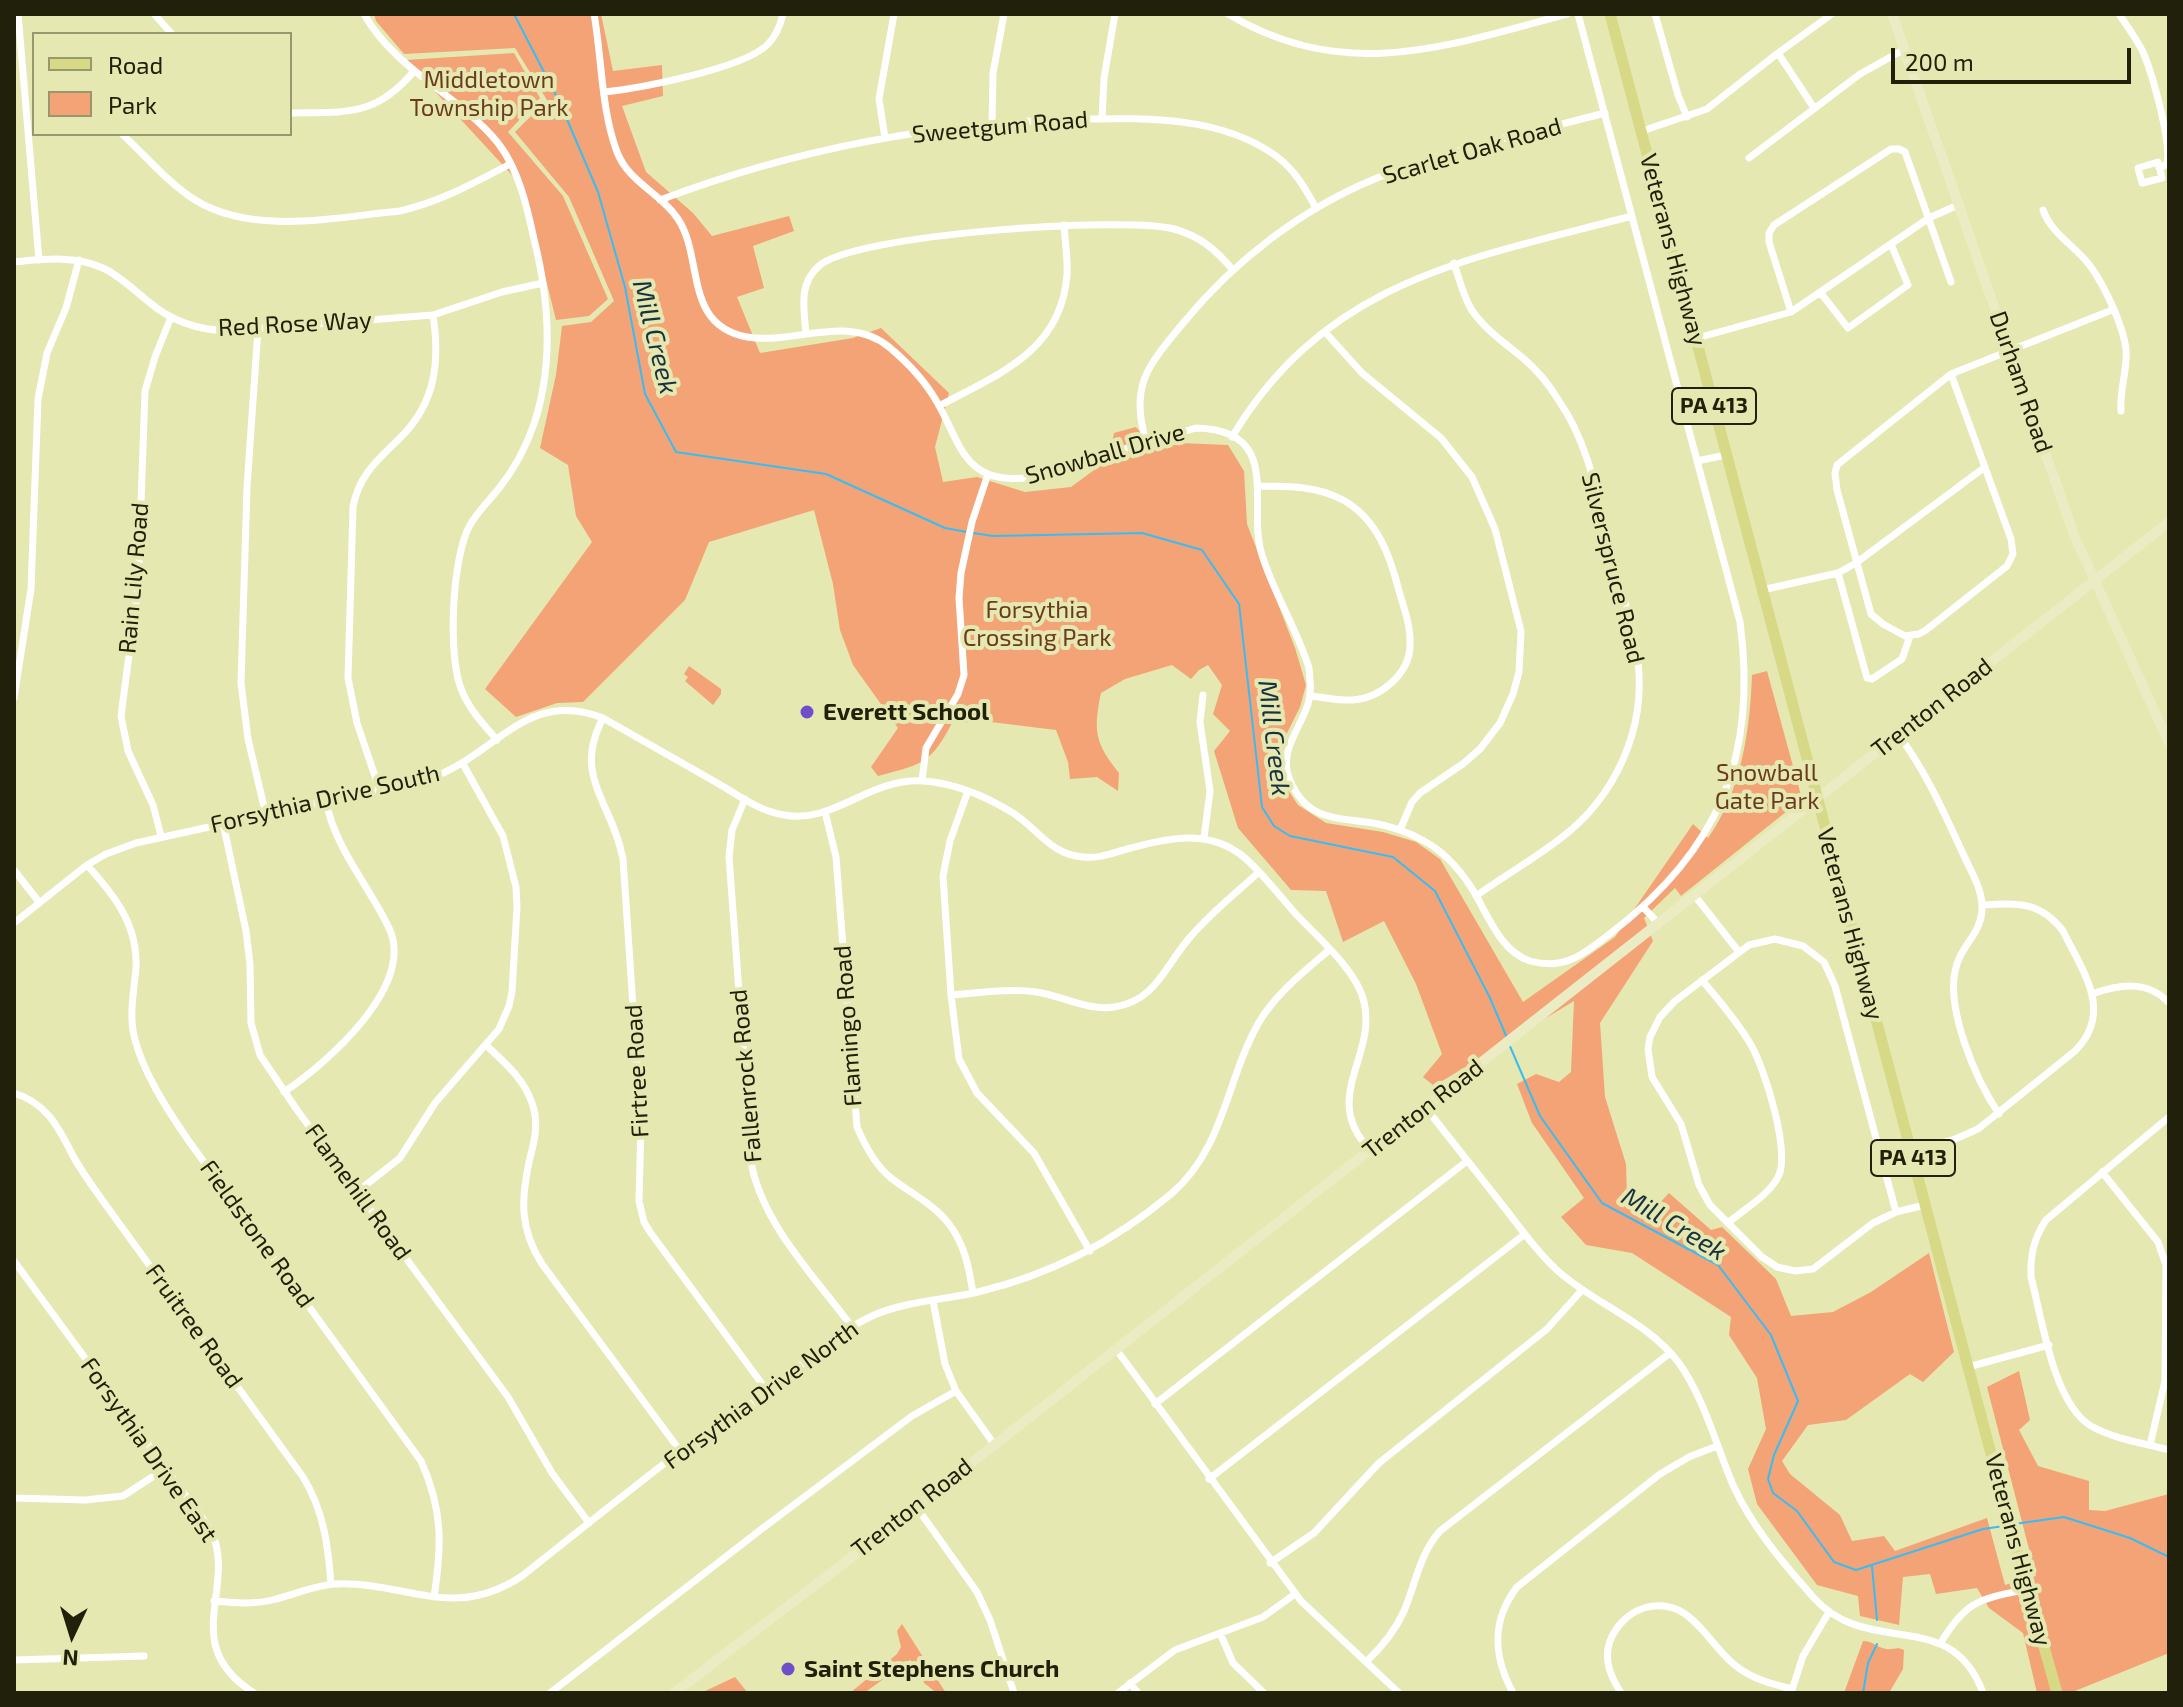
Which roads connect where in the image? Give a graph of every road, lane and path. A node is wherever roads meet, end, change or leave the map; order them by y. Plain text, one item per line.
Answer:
1 (18, 14) edge
2 (154, 14) edge
3 (364, 14) edge
4 (594, 14) edge
5 (783, 14) edge
6 (894, 14) edge
7 (1004, 14) edge
8 (1115, 14) edge
9 (1228, 14) edge
10 (1567, 14) edge
11 (1578, 14) edge
12 (1610, 14) edge
13 (1655, 14) edge
14 (1832, 14) edge
15 (1892, 14) edge
16 (2119, 14) edge
17 (170, 32) edge
18 (1905, 49) junction
19 (1778, 53) junction
20 (414, 71) junction
21 (605, 92) junction
22 (1814, 108) junction
23 (32, 111) edge
24 (24, 112) junction
25 (292, 113) edge
26 (1605, 113) junction
27 (1687, 117) junction
28 (1102, 119) junction
29 (992, 124) junction
30 (1642, 131) junction
31 (124, 136) edge
32 (885, 138) junction
33 (1749, 158) dead end
34 (510, 164) junction
35 (2159, 168) dead end
36 (660, 200) junction
37 (1960, 204) junction
38 (1316, 208) junction
39 (2043, 210) dead end
40 (1632, 216) junction
41 (1929, 218) junction
42 (1064, 225) junction
43 (1891, 244) junction
44 (39, 260) junction
45 (79, 260) junction
46 (14, 262) edge
47 (1454, 263) junction
48 (1233, 270) junction
49 (1951, 282) dead end
50 (543, 283) junction
51 (1820, 292) junction
52 (2112, 310) junction
53 (1791, 312) junction
54 (433, 315) junction
55 (171, 317) junction
56 (258, 329) junction
57 (1325, 332) junction
58 (806, 334) junction
59 (1697, 338) junction
60 (2011, 351) junction
61 (1951, 374) junction
62 (939, 406) junction
63 (2121, 411) dead end
64 (1232, 437) junction
65 (1146, 441) junction
66 (1726, 455) junction
67 (1697, 461) junction
68 (1985, 467) junction
69 (988, 474) junction
70 (1259, 486) junction
71 (2169, 522) edge
72 (2164, 532) edge
73 (1856, 563) junction
74 (1838, 573) junction
75 (2094, 581) junction
76 (1762, 590) junction
77 (1910, 636) junction
78 (1203, 695) dead end
79 (1310, 696) junction
80 (14, 698) edge
81 (603, 718) junction
82 (1898, 734) junction
83 (497, 740) junction
84 (2169, 743) edge
85 (463, 764) junction
86 (922, 781) junction
87 (380, 791) junction
88 (968, 791) junction
89 (745, 799) junction
90 (1817, 799) junction
91 (326, 802) junction
92 (825, 812) junction
93 (266, 815) junction
94 (223, 823) junction
95 (1400, 830) junction
96 (161, 836) junction
97 (1204, 838) junction
98 (87, 865) junction
99 (14, 870) edge
100 (1259, 872) junction
101 (1476, 896) junction
102 (1695, 896) junction
103 (39, 902) junction
104 (1982, 905) junction
105 (1643, 907) junction
106 (14, 923) edge
107 (1659, 924) junction
108 (1329, 950) junction
109 (1739, 952) junction
110 (1702, 980) junction
111 (2092, 994) junction
112 (951, 995) junction
113 (2169, 1003) edge
114 (487, 1046) junction
115 (284, 1092) junction
116 (14, 1093) edge
117 (1425, 1107) junction
118 (1999, 1114) junction
119 (2169, 1117) edge
120 (1370, 1150) junction
121 (1911, 1151) junction
122 (1467, 1161) junction
123 (2102, 1172) junction
124 (357, 1192) junction
125 (1925, 1205) junction
126 (1896, 1212) junction
127 (1728, 1223) junction
128 (1525, 1234) junction
129 (1090, 1251) junction
130 (14, 1261) edge
131 (1582, 1290) junction
132 (973, 1293) junction
133 (933, 1301) junction
134 (852, 1327) junction
135 (2049, 1345) junction
136 (1116, 1349) junction
137 (1670, 1353) junction
138 (1968, 1367) junction
139 (956, 1391) junction
140 (768, 1392) junction
141 (1155, 1404) junction
142 (994, 1444) junction
143 (2150, 1445) junction
144 (1717, 1446) junction
145 (2169, 1450) edge
146 (681, 1452) junction
147 (166, 1468) junction
148 (1209, 1479) junction
149 (14, 1498) edge
150 (915, 1505) junction
151 (589, 1523) junction
152 (1270, 1563) junction
153 (331, 1584) junction
154 (2028, 1589) junction
155 (1295, 1594) junction
156 (434, 1597) junction
157 (214, 1601) junction
158 (1829, 1612) junction
159 (1220, 1633) junction
160 (1940, 1644) junction
161 (144, 1656) dead end
162 (14, 1660) edge
163 (1366, 1662) junction
164 (1130, 1683) junction
165 (1792, 1691) edge
166 (254, 1693) edge
167 (550, 1693) edge
168 (674, 1693) edge
169 (1014, 1693) edge
170 (1118, 1693) edge
171 (1138, 1693) edge
172 (1264, 1693) edge
173 (1399, 1693) edge
174 (1513, 1693) edge
175 (1621, 1693) edge
176 (1983, 1693) edge
177 (2057, 1693) edge

1 - 24 street
2 - 17 street
3 - 20 street
4 - 21 street, Snowball Drive
5 - 21 street
6 - 32 street
7 - 29 street
8 - 28 street
9 - 10 street
11 - 26 street
12 - 30 main road, Veterans Highway / PA 413
13 - 27 street
14 - 19 street
15 - 18 main road, Durham Road
16 - 35 street
18 - 22 street
18 - 37 main road, Durham Road
19 - 22 street
19 - 27 street
20 - 25 street
20 - 34 street
21 - 36 street, Snowball Drive
22 - 33 street
23 - 24 street
24 - 44 street
26 - 38 street, Scarlet Oak Road
26 - 40 street
27 - 30 street
28 - 29 street, Sweetgum Road
28 - 38 street, Sweetgum Road
29 - 32 street, Sweetgum Road
30 - 59 main road, Veterans Highway / PA 413
31 - 34 street
32 - 36 street, Sweetgum Road
34 - 50 street
36 - 58 street, Snowball Drive
37 - 41 street
37 - 60 main road, Durham Road
38 - 48 street, Scarlet Oak Road
39 - 52 street
40 - 47 street
40 - 67 street
41 - 43 street
41 - 49 street
41 - 53 street
42 - 48 street
42 - 58 street
42 - 62 street
43 - 51 street
43 - 51 street
44 - 45 street, Red Rose Way
44 - 46 street, Red Rose Way
45 - 55 street, Red Rose Way
45 - 80 street
47 - 57 street
47 - 101 street, Silverspruce Road
48 - 65 street, Scarlet Oak Road
50 - 54 street, Red Rose Way
50 - 83 street
51 - 53 street
52 - 60 street
52 - 63 street
53 - 59 street
54 - 56 street, Red Rose Way
54 - 87 street
55 - 56 street, Red Rose Way
55 - 96 street, Rain Lily Road
56 - 93 street
57 - 64 street
57 - 95 street
58 - 62 street, Snowball Drive
59 - 66 main road, Veterans Highway / PA 413
60 - 61 street
60 - 75 main road, Durham Road
61 - 68 street
61 - 73 street
62 - 69 street, Snowball Drive
64 - 65 street, Snowball Drive
64 - 70 street
65 - 69 street, Snowball Drive
66 - 67 street
66 - 76 main road, Veterans Highway / PA 413
67 - 105 street
68 - 73 street
68 - 77 street
69 - 86 street
70 - 79 street
70 - 79 street
71 - 72 main road, Trenton Road
72 - 75 main road, Trenton Road
73 - 74 street
73 - 77 street
74 - 76 street
74 - 77 street
75 - 82 main road, Trenton Road
75 - 84 main road, Durham Road
76 - 90 main road, Veterans Highway / PA 413
78 - 97 street
79 - 95 street
81 - 83 street, Forsythia Drive South
81 - 89 street, Forsythia Drive South
81 - 140 street, Firtree Road
82 - 90 main road, Trenton Road
82 - 104 street
83 - 85 street, Forsythia Drive South
85 - 87 street, Forsythia Drive South
85 - 114 street
86 - 88 street, Forsythia Drive South
86 - 92 street, Forsythia Drive South
87 - 91 street, Forsythia Drive South
88 - 97 street, Forsythia Drive South
88 - 112 street
89 - 92 street, Forsythia Drive South
89 - 134 street, Fallenrock Road
90 - 102 main road, Trenton Road
90 - 121 main road, Veterans Highway / PA 413
91 - 93 street, Forsythia Drive South
91 - 115 street
92 - 132 street, Flamingo Road
93 - 94 street, Forsythia Drive South
94 - 96 street, Forsythia Drive South
94 - 115 street, Flamehill Road
95 - 101 street
96 - 98 street, Forsythia Drive South
97 - 100 street, Forsythia Drive South
98 - 103 street, Forsythia Drive South
98 - 156 street, Fieldstone Road
99 - 103 street
100 - 108 street, Forsythia Drive South
100 - 112 street
101 - 105 street
102 - 107 main road, Trenton Road
102 - 109 street
103 - 106 street, Forsythia Drive South
104 - 111 street
104 - 118 street
105 - 107 street
107 - 117 main road, Trenton Road
108 - 120 street, Forsythia Drive South
108 - 129 street, Forsythia Drive North
109 - 110 street
109 - 126 street
110 - 127 street
110 - 127 street
111 - 113 street
111 - 118 street
112 - 129 street
114 - 124 street
114 - 146 street
115 - 124 street, Flamehill Road
116 - 153 street, Fruitree Road
117 - 120 main road, Trenton Road
117 - 122 street
118 - 121 street
119 - 123 street
120 - 136 main road, Trenton Road
121 - 125 main road, Veterans Highway / PA 413
122 - 128 street
122 - 141 street
123 - 135 street
123 - 143 street
124 - 151 street, Flamehill Road
125 - 126 street
125 - 138 main road, Veterans Highway / PA 413
126 - 127 street
128 - 131 street
128 - 148 street
129 - 132 street, Forsythia Drive North
130 - 147 street, Forsythia Drive East
131 - 137 street
131 - 152 street
132 - 133 street, Forsythia Drive North
133 - 134 street, Forsythia Drive North
133 - 139 street
134 - 140 street, Forsythia Drive North
135 - 138 street
135 - 143 street
136 - 141 street
136 - 142 main road, Trenton Road
137 - 144 street
137 - 163 street
138 - 154 main road, Veterans Highway / PA 413
139 - 142 street
139 - 167 street
140 - 146 street, Forsythia Drive North
141 - 148 street
142 - 150 main road, Trenton Road
143 - 145 street
144 - 158 street
144 - 174 street
146 - 151 street, Forsythia Drive North
147 - 149 street
147 - 157 street, Forsythia Drive East
148 - 152 street
150 - 168 main road, Trenton Road
150 - 169 street
151 - 156 street, Forsythia Drive North
152 - 155 street
153 - 156 street, Forsythia Drive North
153 - 157 street, Forsythia Drive North
154 - 160 street
154 - 177 main road, Veterans Highway / PA 413
155 - 159 street
155 - 163 street
157 - 166 street, Forsythia Drive East
158 - 160 street
158 - 165 street
159 - 164 street
159 - 172 street
160 - 176 street
161 - 162 street
163 - 173 street
164 - 170 street
164 - 171 street
165 - 175 street

